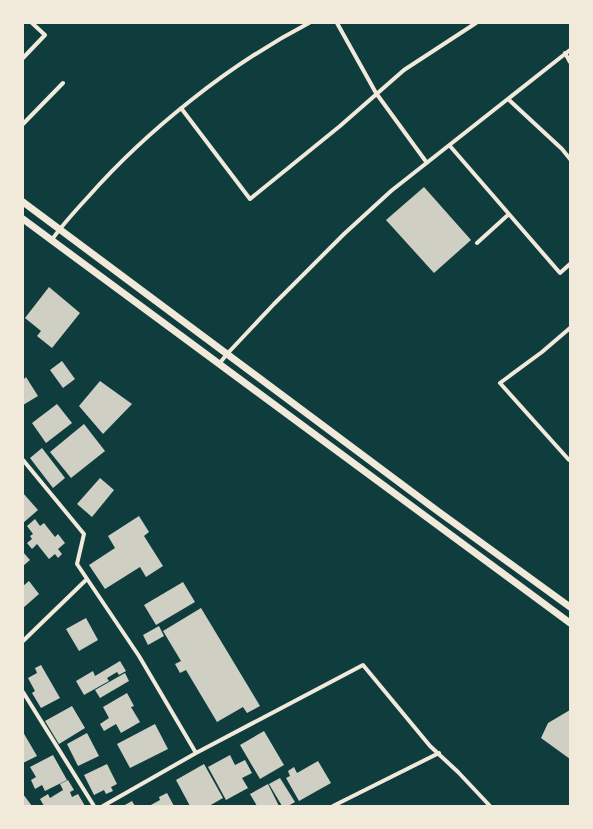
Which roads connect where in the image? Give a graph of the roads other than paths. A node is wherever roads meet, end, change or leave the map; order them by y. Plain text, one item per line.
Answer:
1 (32, 23) edge
2 (309, 23) edge
3 (337, 23) edge
4 (476, 23) edge
5 (570, 50) edge
6 (565, 53) junction
7 (23, 58) edge
8 (570, 62) edge
9 (63, 83) dead end
10 (376, 93) junction
11 (508, 99) junction
12 (181, 108) junction
13 (23, 124) edge
14 (450, 146) junction
15 (570, 159) edge
16 (427, 163) junction
17 (23, 202) edge
18 (509, 214) junction
19 (23, 219) edge
20 (59, 229) junction
21 (51, 241) junction
22 (477, 243) dead end
23 (570, 264) edge
24 (570, 328) edge
25 (227, 354) junction
26 (219, 364) junction
27 (23, 460) edge
28 (568, 460) dead end
29 (87, 580) junction
30 (570, 608) edge
31 (570, 623) edge
32 (23, 641) edge
33 (23, 695) edge
34 (196, 753) junction
35 (439, 753) junction
36 (94, 806) edge
37 (103, 806) edge
38 (333, 806) edge
39 (490, 806) edge

1 - 7 street
2 - 12 street
3 - 10 street
4 - 10 street
5 - 6 street
6 - 8 street
6 - 11 street
9 - 13 street
10 - 12 street
10 - 16 street
11 - 14 street
11 - 15 street
12 - 20 street
14 - 16 street
14 - 18 street
16 - 25 street
17 - 20 street
18 - 22 street
18 - 23 street
19 - 21 street
20 - 21 street
20 - 25 street
21 - 26 street
24 - 28 street
25 - 26 street
25 - 30 street
26 - 31 street
27 - 29 street
29 - 32 street
29 - 34 street
33 - 36 street
34 - 35 street
34 - 37 street
35 - 38 street
35 - 39 street

